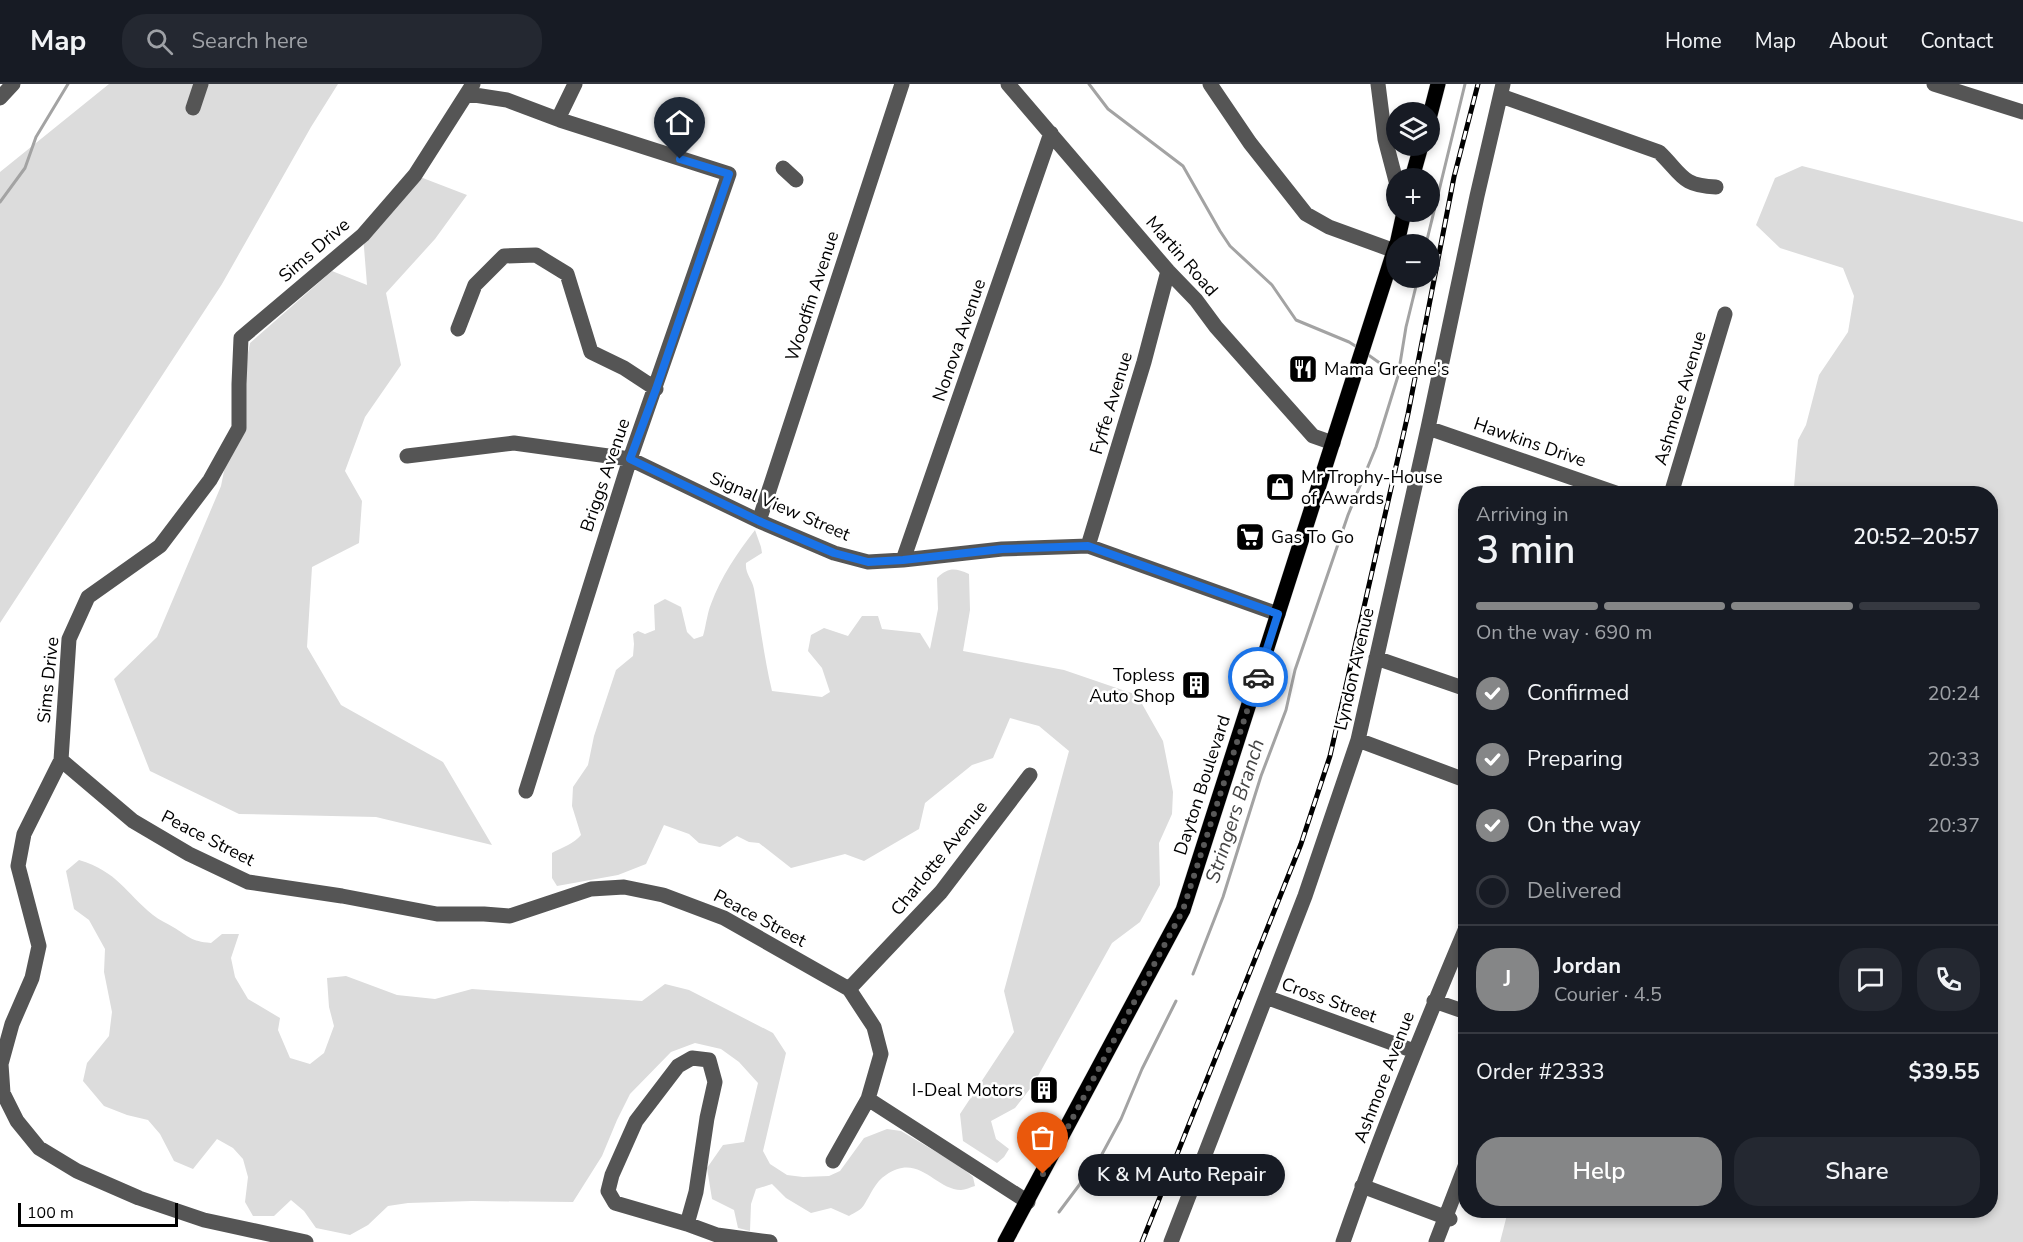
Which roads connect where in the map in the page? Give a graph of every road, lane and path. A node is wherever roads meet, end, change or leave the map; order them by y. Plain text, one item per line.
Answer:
1 (13, 84) edge
2 (201, 84) edge
3 (575, 84) edge
4 (902, 84) edge
5 (1008, 84) edge
6 (1210, 84) edge
7 (1378, 84) edge
8 (1438, 84) edge
9 (1934, 84) edge
10 (471, 89) edge
11 (1502, 90) edge
12 (0, 98) edge
13 (1433, 102) edge
14 (193, 108) dead end
15 (2023, 112) edge
16 (558, 119) junction
17 (1051, 133) junction
18 (783, 168) dead end
19 (1393, 168) edge
20 (796, 180) dead end
21 (1716, 187) dead end
22 (1386, 244) edge
23 (1168, 271) junction
24 (1386, 278) edge
25 (1725, 314) dead end
26 (458, 330) dead end
27 (656, 389) junction
28 (1428, 428) junction
29 (1333, 443) junction
30 (407, 456) dead end
31 (630, 459) junction
32 (1596, 486) edge
33 (1673, 486) edge
34 (759, 521) junction
35 (1088, 546) junction
36 (903, 560) junction
37 (1278, 614) junction
38 (1376, 658) junction
39 (1458, 686) edge
40 (1358, 740) junction
41 (61, 760) junction
42 (1030, 775) dead end
43 (1458, 777) edge
44 (526, 791) dead end
45 (1458, 946) edge
46 (849, 989) junction
47 (1266, 997) junction
48 (1434, 1001) junction
49 (1458, 1009) edge
50 (1414, 1051) junction
51 (868, 1099) junction
52 (833, 1161) dead end
53 (1362, 1186) junction
54 (1458, 1188) edge
55 (1028, 1202) junction
56 (1448, 1218) junction
57 (687, 1224) junction
58 (306, 1242) edge
59 (770, 1242) edge
60 (1005, 1242) edge
61 (1171, 1242) edge
62 (1343, 1242) edge
63 (1436, 1242) edge

1 - 12 street
2 - 14 street
3 - 16 street
4 - 34 street, Woodfin Avenue
5 - 17 street, Martin Road
6 - 22 street
7 - 19 street
8 - 13 main road
9 - 15 street
10 - 16 street
10 - 41 street, Sims Drive
11 - 21 street
11 - 28 street, Lyndon Avenue
16 - 27 street, Briggs Avenue
17 - 23 street, Martin Road
17 - 36 street, Nonova Avenue
18 - 20 street
23 - 29 street, Martin Road
23 - 35 street, Fyffe Avenue
24 - 29 main road, Dayton Boulevard
25 - 33 street, Ashmore Avenue
26 - 27 street
27 - 31 street, Briggs Avenue
28 - 32 street, Hawkins Drive
28 - 38 street, Lyndon Avenue
29 - 37 main road, Dayton Boulevard
30 - 31 street, Signal View Street
31 - 34 street, Signal View Street
31 - 44 street, Briggs Avenue
34 - 36 street, Signal View Street
35 - 36 street, Signal View Street
35 - 37 street, Signal View Street
37 - 55 main road, Dayton Boulevard
38 - 39 street
38 - 40 street, Lyndon Avenue
40 - 43 street
40 - 47 street, Lyndon Avenue
41 - 46 street, Peace Street
41 - 58 street, Sims Drive
42 - 46 street, Charlotte Avenue
45 - 48 street, Ashmore Avenue
46 - 51 street, Peace Street
47 - 50 street, Cross Street
47 - 61 street, Lyndon Avenue
48 - 49 street
48 - 50 street, Ashmore Avenue
50 - 53 street, Ashmore Avenue
51 - 52 street, Peace Street
51 - 55 street
53 - 56 street
53 - 62 street, Ashmore Avenue
54 - 56 street
55 - 60 main road, Dayton Boulevard
56 - 63 street
57 - 57 street
57 - 59 street

